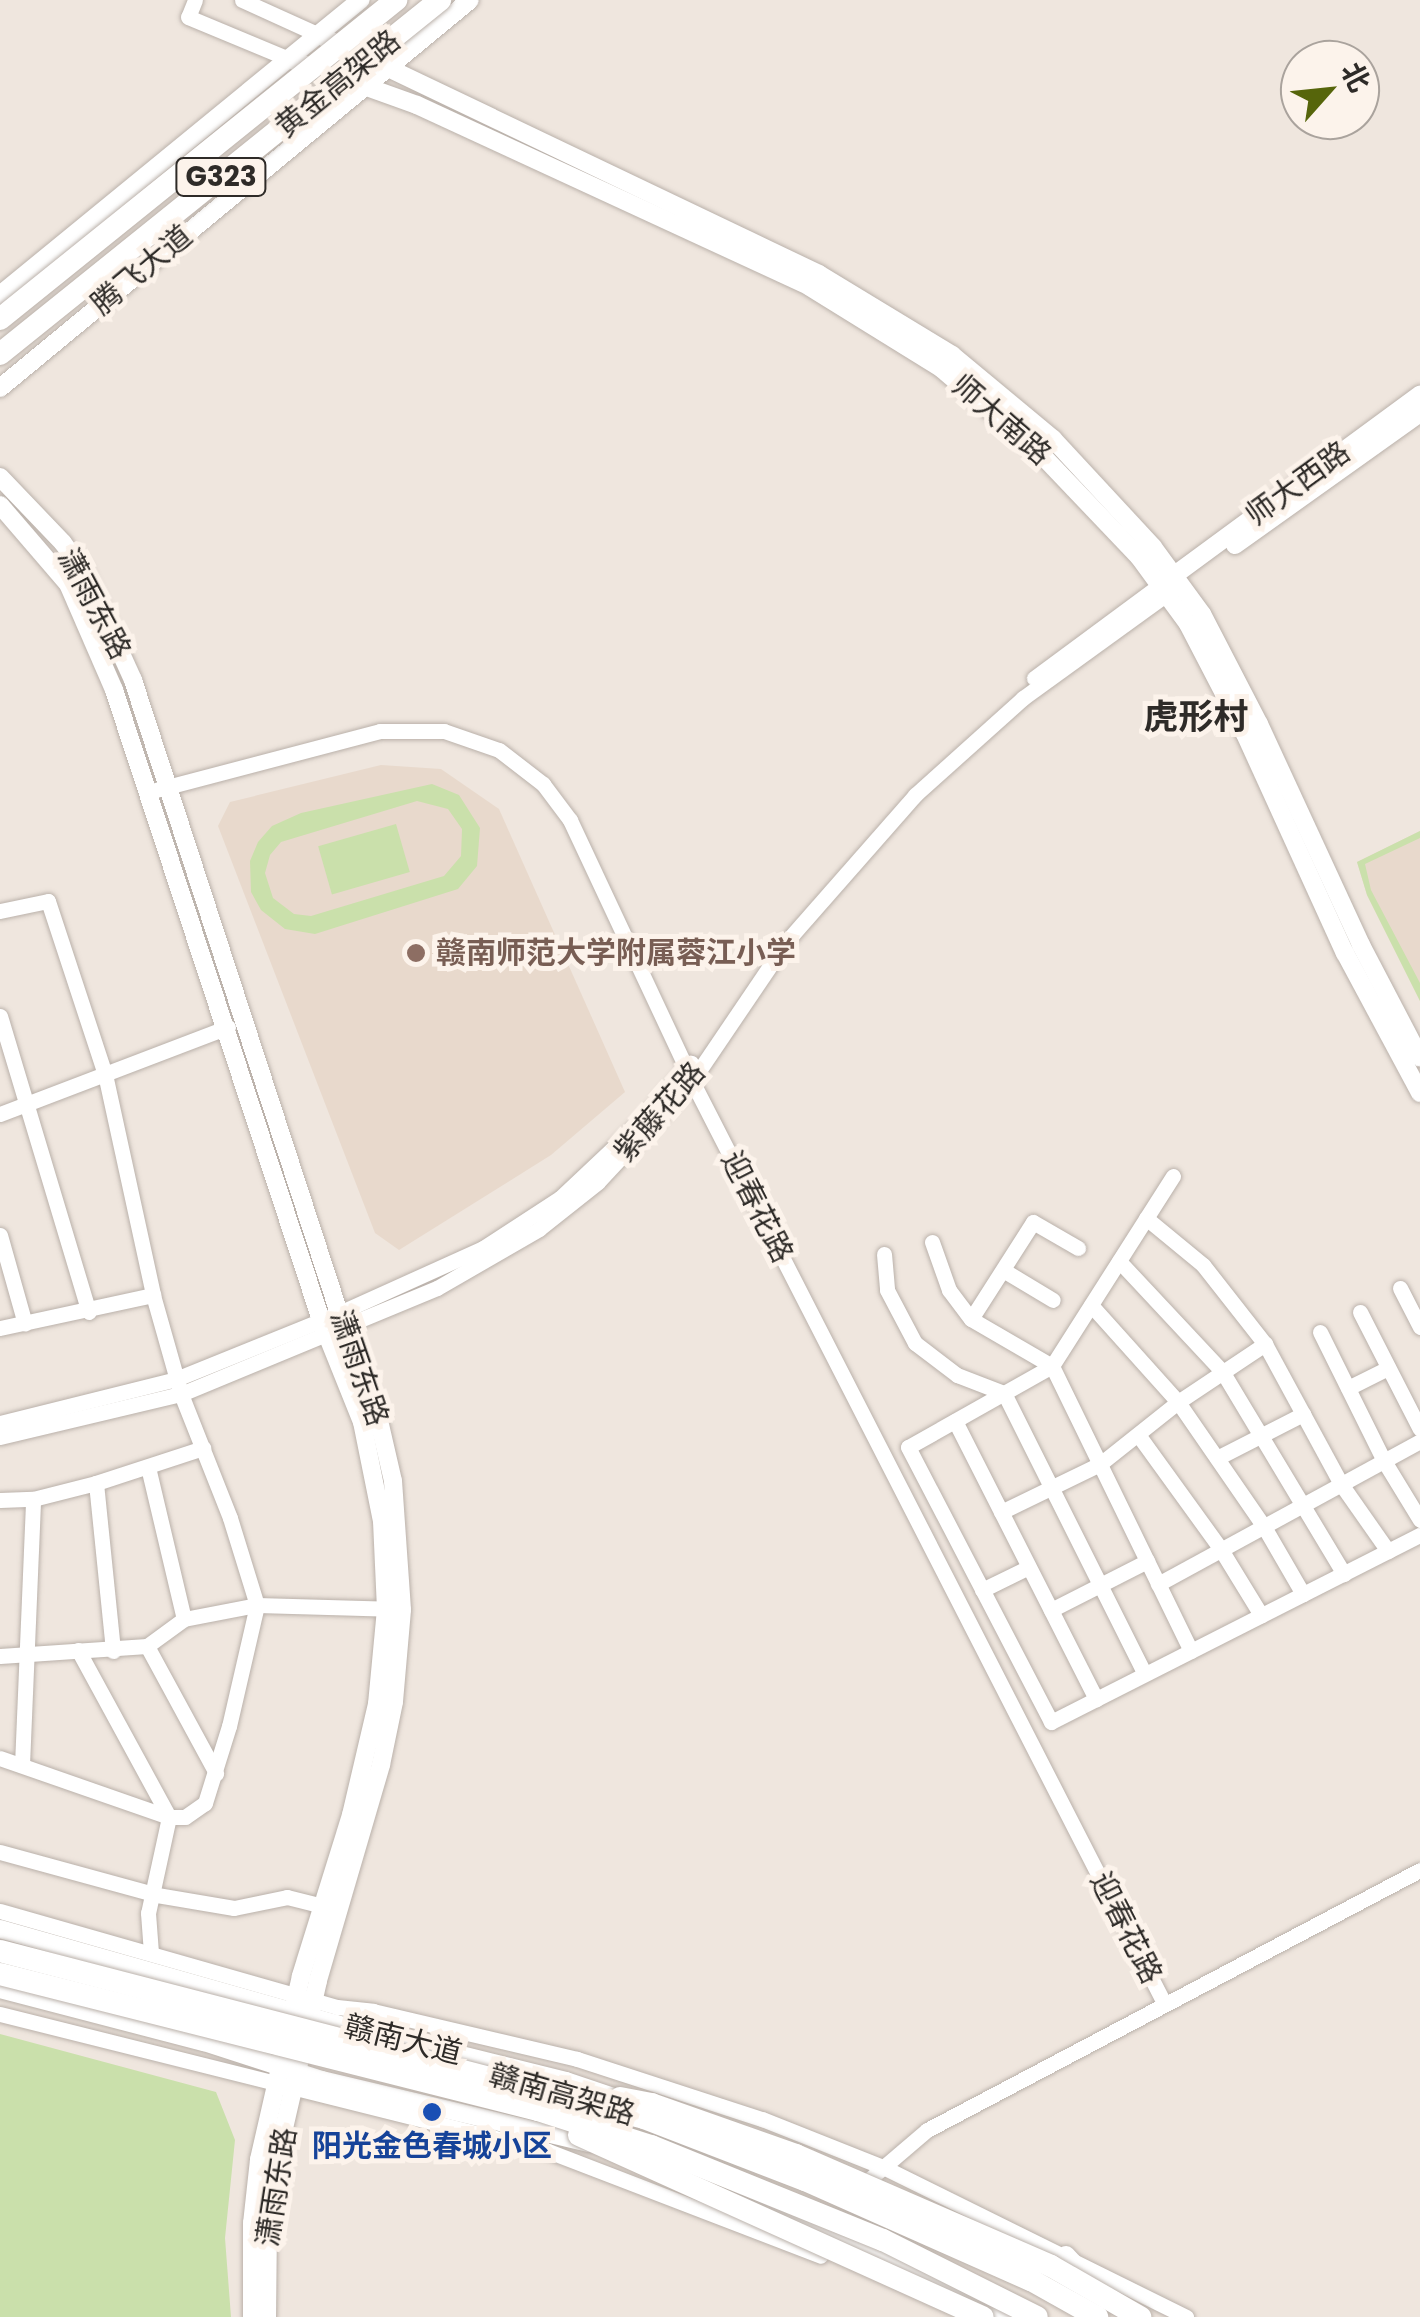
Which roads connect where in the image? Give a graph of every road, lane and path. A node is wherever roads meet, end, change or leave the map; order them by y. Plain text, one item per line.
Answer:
1 (195, 0) edge
2 (242, 0) edge
3 (361, 0) edge
4 (396, 0) edge
5 (440, 0) edge
6 (470, 0) edge
7 (318, 35) junction
8 (290, 59) junction
9 (388, 67) junction
10 (365, 86) junction
11 (0, 296) edge
12 (0, 319) edge
13 (0, 354) edge
14 (0, 388) edge
15 (1420, 395) edge
16 (1420, 413) edge
17 (0, 476) edge
18 (0, 505) edge
19 (1172, 584) junction
20 (169, 784) junction
21 (148, 792) junction
22 (0, 911) edge
23 (0, 1016) edge
24 (228, 1026) junction
25 (1420, 1058) edge
26 (105, 1074) junction
27 (690, 1075) junction
28 (1420, 1094) edge
29 (28, 1104) junction
30 (0, 1114) edge
31 (1172, 1176) dead end
32 (1146, 1218) junction
33 (0, 1235) edge
34 (932, 1242) dead end
35 (1078, 1248) dead end
36 (884, 1254) dead end
37 (1119, 1261) junction
38 (1003, 1270) junction
39 (1400, 1288) dead end
40 (153, 1296) junction
41 (1053, 1300) dead end
42 (1091, 1305) junction
43 (90, 1312) junction
44 (1360, 1312) dead end
45 (971, 1319) junction
46 (342, 1320) junction
47 (25, 1324) junction
48 (1420, 1327) edge
49 (0, 1328) edge
50 (324, 1328) junction
51 (1320, 1332) dead end
52 (1265, 1344) junction
53 (1052, 1366) junction
54 (1388, 1368) junction
55 (1222, 1371) junction
56 (178, 1386) junction
57 (1348, 1388) junction
58 (1004, 1393) junction
59 (1178, 1402) junction
60 (1303, 1414) junction
61 (954, 1421) junction
62 (0, 1423) edge
63 (1420, 1429) edge
64 (0, 1436) edge
65 (1139, 1436) junction
66 (1261, 1436) junction
67 (1420, 1442) edge
68 (203, 1448) junction
69 (1217, 1458) junction
70 (1384, 1461) junction
71 (1100, 1464) junction
72 (148, 1467) junction
73 (96, 1483) junction
74 (1341, 1484) junction
75 (1052, 1488) junction
76 (32, 1499) junction
77 (0, 1500) edge
78 (1303, 1504) junction
79 (1001, 1512) junction
80 (1420, 1520) edge
81 (1263, 1525) junction
82 (1420, 1535) edge
83 (1220, 1548) junction
84 (1388, 1551) junction
85 (1147, 1561) junction
86 (1029, 1567) junction
87 (1344, 1574) junction
88 (1100, 1584) junction
89 (1158, 1584) junction
90 (982, 1590) junction
91 (1304, 1594) junction
92 (257, 1605) junction
93 (394, 1609) junction
94 (1051, 1610) junction
95 (1261, 1615) junction
96 (184, 1619) junction
97 (147, 1646) junction
98 (78, 1650) junction
99 (1191, 1651) junction
100 (113, 1652) junction
101 (28, 1654) junction
102 (0, 1656) edge
103 (1146, 1674) junction
104 (1096, 1699) junction
105 (0, 1758) edge
106 (22, 1766) junction
107 (216, 1773) junction
108 (169, 1817) junction
109 (0, 1852) edge
110 (1420, 1870) edge
111 (151, 1893) junction
112 (322, 1906) junction
113 (0, 1910) edge
114 (0, 1929) edge
115 (0, 1951) edge
116 (152, 1953) junction
117 (0, 1974) edge
118 (0, 1989) edge
119 (1164, 2002) junction
120 (304, 2006) junction
121 (0, 2014) edge
122 (288, 2077) junction
123 (515, 2092) junction
124 (885, 2168) junction
125 (859, 2188) junction
126 (1066, 2255) junction
127 (1121, 2316) edge
128 (252, 2317) edge
129 (267, 2317) edge
130 (957, 2317) edge
131 (983, 2317) edge
132 (1006, 2317) edge
133 (1037, 2317) edge
134 (1186, 2317) edge

1 - 8 street
2 - 7 street
3 - 7 main road
4 - 12 highway, 黄金高架路 / G323, bridge
5 - 13 highway, 黄金高架路 / G323, bridge
6 - 9 main road, 腾飞大道
7 - 8 main road
7 - 9 main road, 师大南路
8 - 10 main road, 师大南路
8 - 11 main road
9 - 10 main road, 腾飞大道
9 - 19 main road, 师大南路
10 - 14 main road, 腾飞大道
10 - 19 main road, 师大南路
15 - 19 main road, 师大西路
16 - 19 main road, 师大西路
17 - 20 main road, 潇雨东路
18 - 21 main road, 潇雨东路
19 - 25 main road, 师大南路
19 - 27 street, 紫藤花路
19 - 28 main road, 师大南路
20 - 21 street, 迎春花路
20 - 27 street, 迎春花路
20 - 46 main road, 潇雨东路
21 - 24 main road, 潇雨东路
22 - 26 street
23 - 29 street
24 - 26 street
24 - 50 main road, 潇雨东路
26 - 29 street
26 - 40 street
27 - 46 street, 紫藤花路
27 - 119 street, 迎春花路
29 - 30 street
29 - 43 street
31 - 32 street
32 - 37 street
32 - 52 street
33 - 47 street
34 - 45 street
35 - 38 street
36 - 58 street
37 - 42 street
37 - 55 street
38 - 41 street
38 - 45 street
39 - 48 street
40 - 43 street
40 - 56 street
42 - 53 street
42 - 59 street
43 - 47 street
44 - 54 street
45 - 53 street
46 - 50 street, 紫藤花路
46 - 93 main road, 潇雨东路
47 - 49 street
50 - 56 street, 紫藤花路
50 - 93 main road, 潇雨东路
51 - 57 street
52 - 55 street
52 - 60 street
53 - 58 street
53 - 71 street
54 - 57 street
54 - 63 street
55 - 59 street
55 - 66 street
56 - 62 street, 紫藤花路
56 - 64 street, 紫藤花路
56 - 68 street
57 - 70 street
58 - 61 street
58 - 75 street
59 - 65 street
59 - 69 street
60 - 66 street
60 - 74 street
61 - 79 street
61 - 90 street
65 - 71 street
65 - 83 street
66 - 69 street
66 - 78 street
67 - 70 street
68 - 72 street
68 - 92 street
69 - 81 street
70 - 74 street
70 - 80 street
71 - 75 street
71 - 85 street
72 - 73 street
72 - 96 street
73 - 76 street
73 - 100 street
74 - 78 street
74 - 84 street
75 - 79 street
75 - 88 street
76 - 77 street
76 - 101 street
78 - 81 street
78 - 87 street
79 - 86 street
81 - 83 street
81 - 91 street
82 - 84 street
83 - 89 street
83 - 95 street
84 - 87 street
85 - 88 street
85 - 89 street
86 - 90 street
86 - 94 street
87 - 91 street
88 - 94 street
88 - 103 street
89 - 99 street
90 - 104 street
91 - 95 street
92 - 93 street
92 - 96 street
92 - 107 street
93 - 112 main road, 潇雨东路
93 - 120 main road, 潇雨东路
94 - 104 street
95 - 99 street
96 - 97 street
97 - 100 street
97 - 107 street
98 - 100 street
98 - 101 street
98 - 108 street
99 - 103 street
101 - 102 street
101 - 106 street
103 - 104 street
105 - 106 street
106 - 108 street
107 - 108 street
108 - 111 street
109 - 111 street
110 - 119 street
111 - 112 street
111 - 116 street
112 - 120 main road, 潇雨东路
113 - 116 street
114 - 120 main road, 赣南大道
115 - 123 highway, 赣南高架路, bridge
116 - 120 street
117 - 123 highway, 赣南高架路, bridge
118 - 122 main road, 赣南大道
119 - 124 street
120 - 122 main road, 潇雨东路
120 - 124 street
120 - 125 main road, 赣南大道
121 - 122 street
122 - 128 main road, 潇雨东路
122 - 129 main road, 潇雨东路
122 - 130 street
122 - 132 main road, 赣南大道
123 - 127 highway, 赣南高架路, bridge
123 - 127 highway, bridge
123 - 131 highway, bridge
123 - 133 highway, 赣南高架路, bridge
124 - 125 street
124 - 126 street
125 - 127 main road, 赣南大道
126 - 127 main road
126 - 134 street

